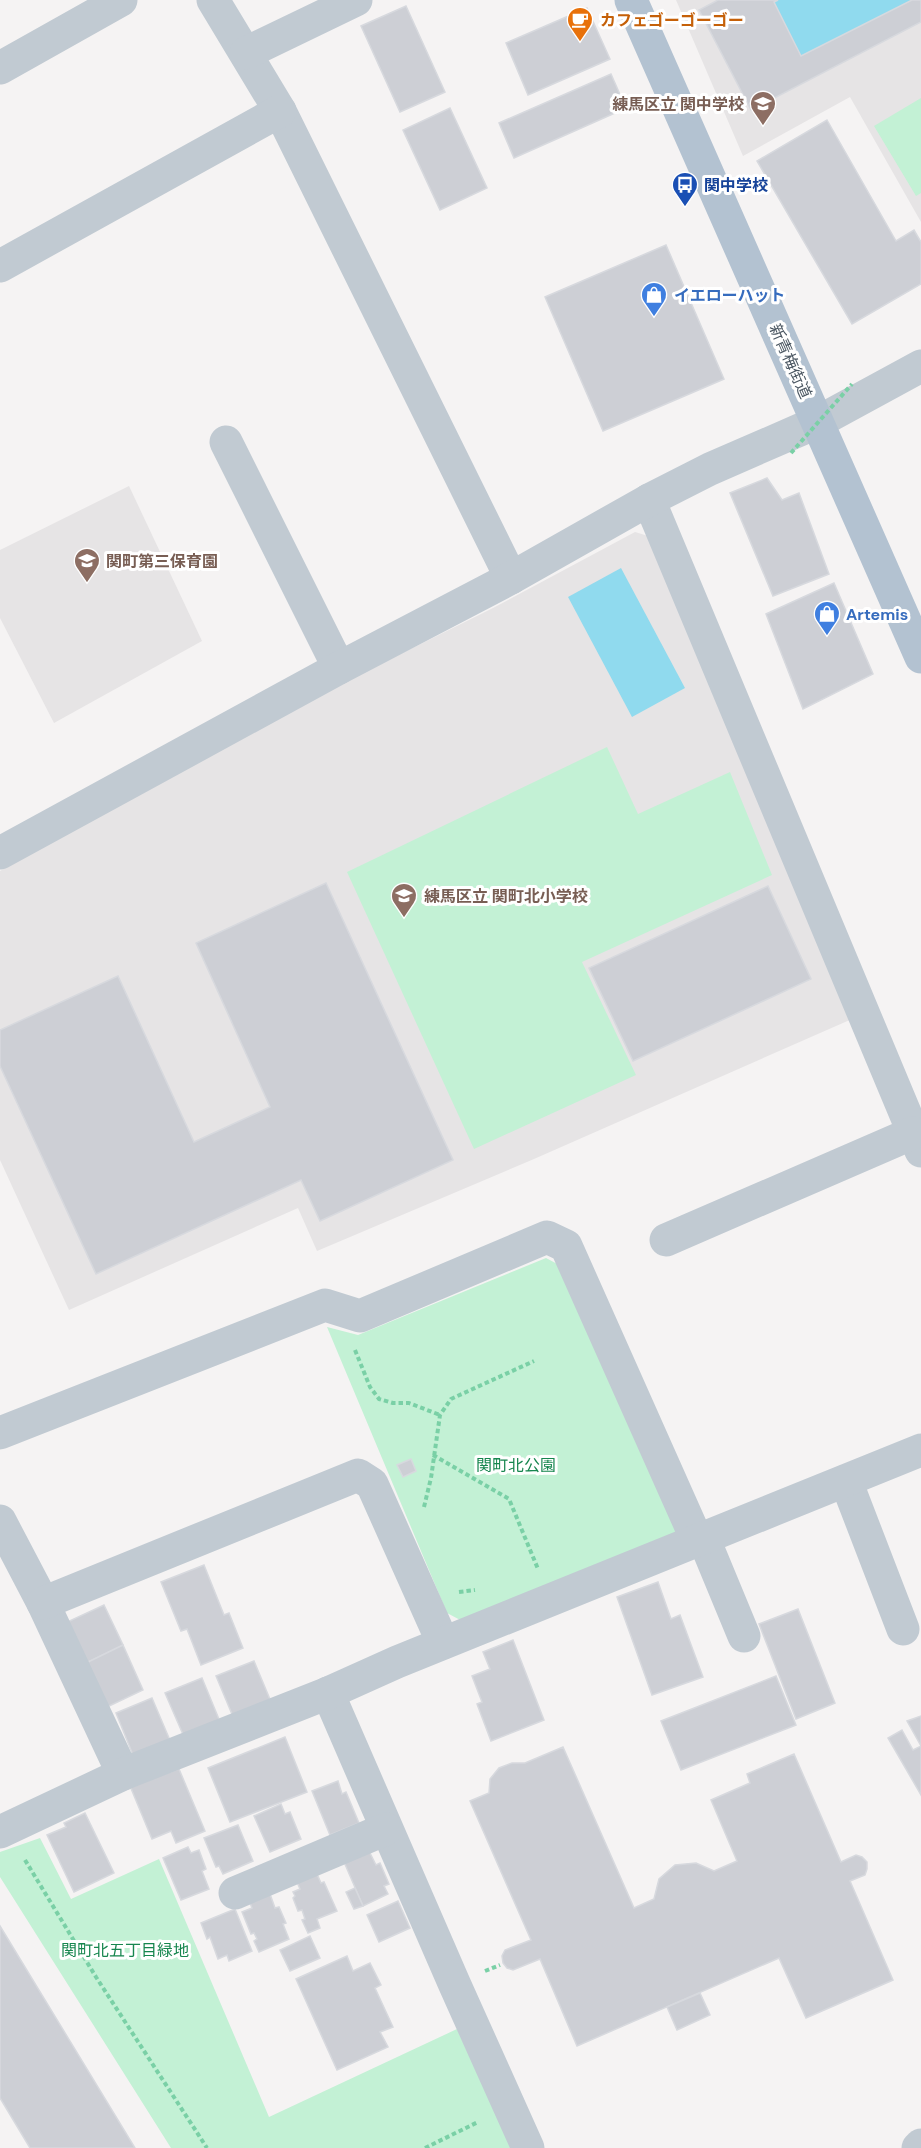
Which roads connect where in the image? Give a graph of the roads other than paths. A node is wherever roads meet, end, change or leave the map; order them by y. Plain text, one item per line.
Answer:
1 (121, 0) edge
2 (213, 0) edge
3 (356, 0) edge
4 (631, 0) edge
5 (246, 53) junction
6 (0, 68) edge
7 (280, 111) junction
8 (0, 266) edge
9 (921, 366) edge
10 (819, 422) junction
11 (226, 442) dead end
12 (649, 500) junction
13 (511, 579) junction
14 (921, 657) edge
15 (339, 668) junction
16 (0, 853) edge
17 (917, 1142) edge
18 (666, 1240) dead end
19 (0, 1433) edge
20 (921, 1450) edge
21 (846, 1481) junction
22 (0, 1521) edge
23 (700, 1540) junction
24 (43, 1603) junction
25 (903, 1629) dead end
26 (744, 1636) dead end
27 (443, 1643) junction
28 (328, 1693) junction
29 (123, 1774) junction
30 (386, 1829) junction
31 (2, 1831) edge
32 (235, 1893) dead end
33 (528, 2148) edge

1 - 6 street
2 - 5 street
3 - 5 street
4 - 10 main road, 新青梅街道
5 - 7 street
7 - 8 street
7 - 13 street
9 - 10 street
10 - 12 street
10 - 14 main road, 新青梅街道
11 - 15 street
12 - 13 street
12 - 17 street
13 - 15 street
15 - 16 street
17 - 18 street
19 - 23 street
20 - 21 street
21 - 23 street
21 - 25 street
22 - 24 street
23 - 26 street
23 - 27 street
24 - 27 street
24 - 29 street
27 - 28 street
28 - 29 street
28 - 30 street
29 - 31 street
30 - 32 street
30 - 33 street

